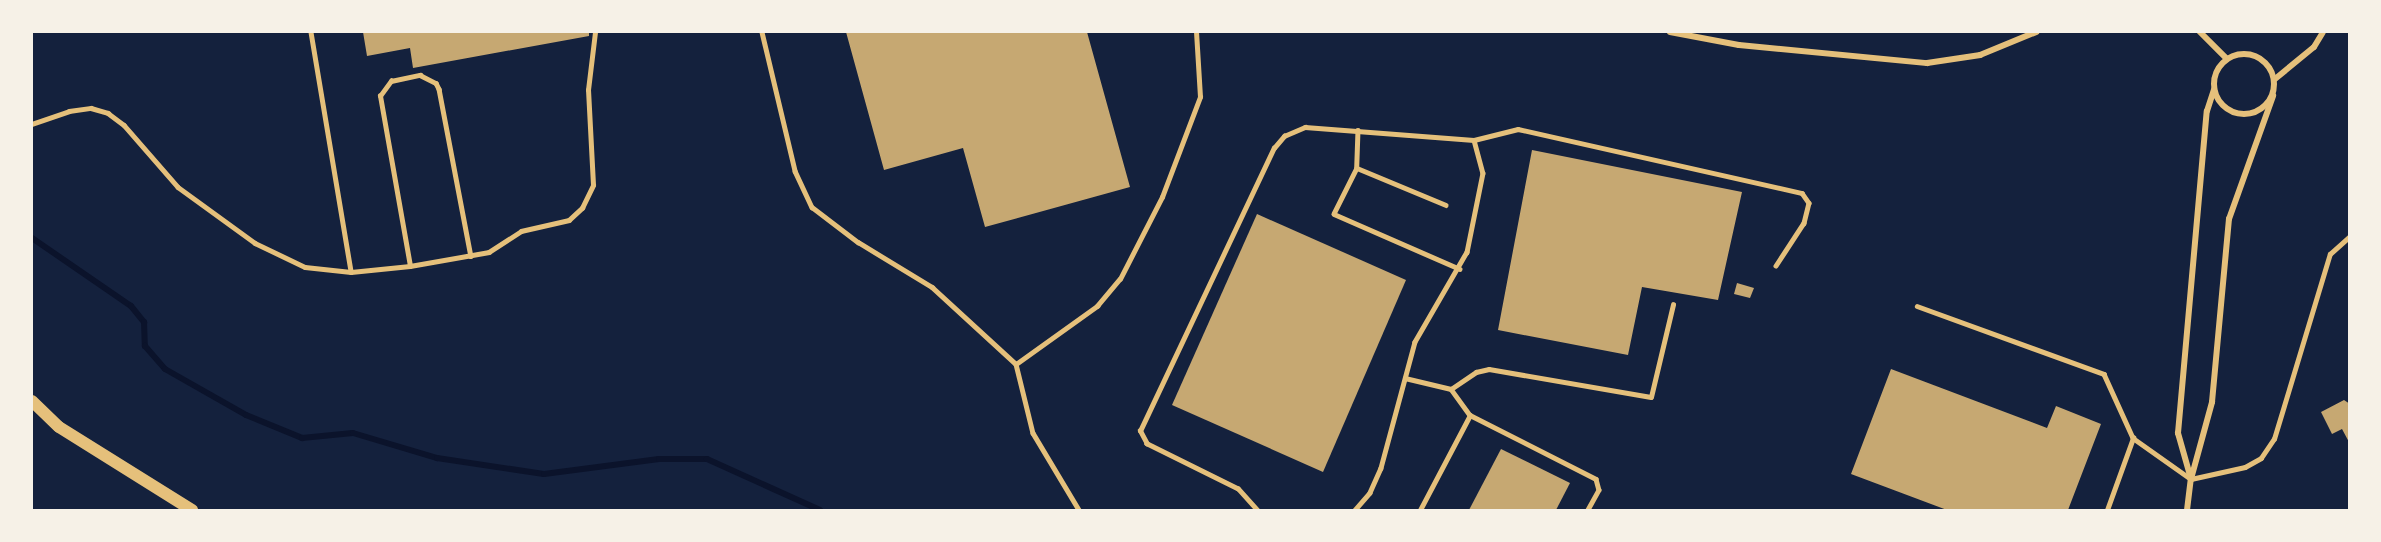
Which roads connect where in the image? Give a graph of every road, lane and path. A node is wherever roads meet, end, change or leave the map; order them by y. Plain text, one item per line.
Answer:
1 (311, 32) edge
2 (595, 32) edge
3 (762, 32) edge
4 (1197, 32) edge
5 (1670, 32) edge
6 (2036, 32) edge
7 (2200, 32) edge
8 (2324, 32) edge
9 (2227, 59) junction
10 (2275, 79) junction
11 (2214, 88) junction
12 (2273, 96) junction
13 (32, 124) edge
14 (1358, 130) junction
15 (1474, 140) junction
16 (1357, 168) junction
17 (1446, 205) dead end
18 (2349, 236) edge
19 (471, 255) junction
20 (410, 266) junction
21 (1776, 266) dead end
22 (1460, 269) junction
23 (351, 272) junction
24 (1673, 305) dead end
25 (1917, 306) dead end
26 (1016, 364) junction
27 (1405, 378) junction
28 (1451, 389) junction
29 (32, 401) edge
30 (1470, 415) junction
31 (2133, 438) junction
32 (2191, 479) junction
33 (192, 510) edge
34 (1079, 510) edge
35 (1257, 510) edge
36 (1354, 510) edge
37 (1420, 510) edge
38 (1588, 510) edge
39 (2107, 510) edge
40 (2187, 510) edge

1 - 23 lane
2 - 19 lane
3 - 26 lane
4 - 26 lane
5 - 6 street
7 - 9 street
8 - 10 street
9 - 10 street
9 - 11 street
10 - 12 street
11 - 12 street
11 - 32 street
12 - 32 street
13 - 23 lane
14 - 15 lane
14 - 16 lane
14 - 35 lane
15 - 21 lane
15 - 22 lane
16 - 17 lane
16 - 22 lane
18 - 32 lane
19 - 20 lane
19 - 20 lane
20 - 23 lane
22 - 27 lane
24 - 28 lane
25 - 31 lane
26 - 34 lane
27 - 28 lane
27 - 36 lane
28 - 30 lane
29 - 33 main road
30 - 37 lane
30 - 38 lane
31 - 32 lane
31 - 39 lane
32 - 40 street

